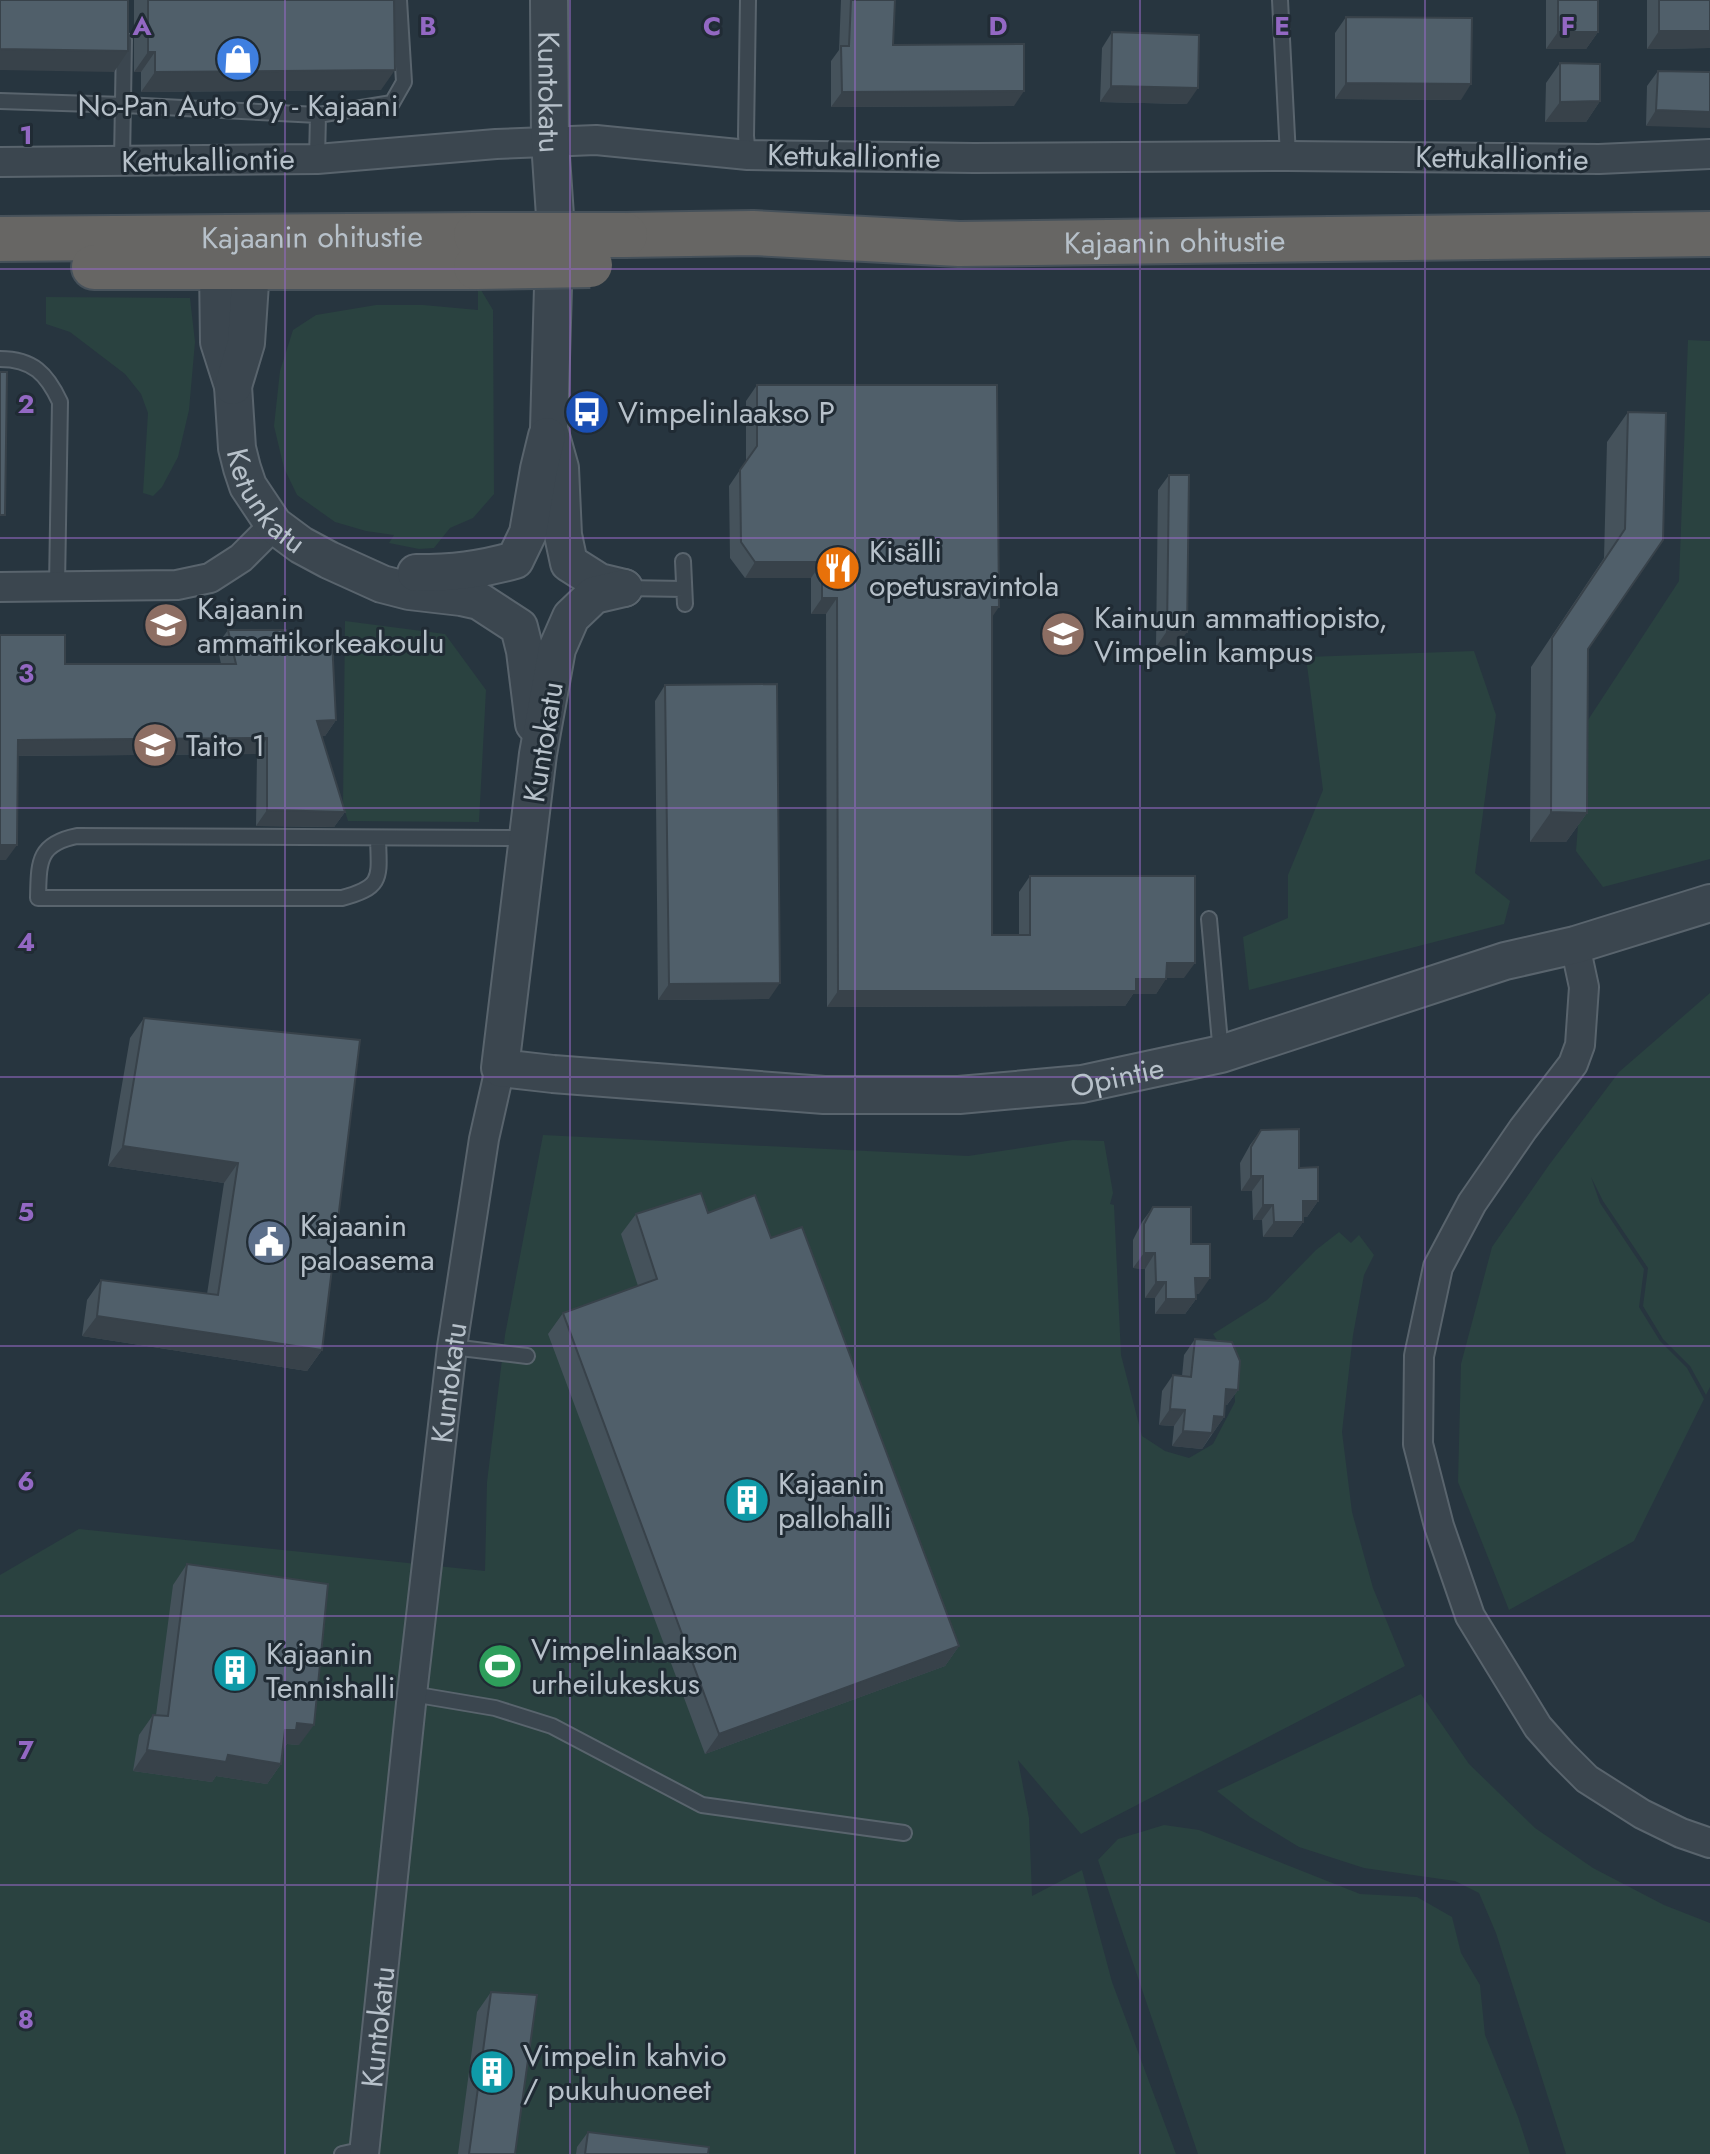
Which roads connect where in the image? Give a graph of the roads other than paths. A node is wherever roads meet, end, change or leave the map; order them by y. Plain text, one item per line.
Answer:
1 (399, 0) edge
2 (549, 0) edge
3 (748, 0) edge
4 (1280, 0) edge
5 (124, 30) edge
6 (0, 101) edge
7 (124, 105) junction
8 (318, 115) junction
9 (550, 142) junction
10 (1710, 154) edge
11 (748, 155) junction
12 (1288, 156) junction
13 (317, 159) junction
14 (122, 161) junction
15 (0, 162) edge
16 (1710, 234) edge
17 (0, 239) edge
18 (234, 257) junction
19 (0, 267) edge
20 (0, 359) edge
21 (549, 429) junction
22 (274, 525) junction
23 (515, 560) junction
24 (683, 561) dead end
25 (569, 563) junction
26 (359, 572) junction
27 (57, 586) junction
28 (0, 587) edge
29 (624, 588) junction
30 (571, 617) junction
31 (519, 627) junction
32 (538, 754) junction
33 (378, 838) junction
34 (529, 838) junction
35 (1710, 903) edge
36 (1209, 919) dead end
37 (1575, 945) junction
38 (1221, 1054) junction
39 (500, 1068) junction
40 (452, 1347) junction
41 (527, 1356) dead end
42 (412, 1694) junction
43 (904, 1833) dead end
44 (1710, 1843) edge
45 (357, 2152) edge

1 - 8 lane
2 - 9 street, Kuntokatu
3 - 11 lane
4 - 12 lane
5 - 7 lane
6 - 7 lane
7 - 8 lane
7 - 14 lane
8 - 13 lane
9 - 11 street, Kettukalliontie
9 - 13 street, Kettukalliontie
9 - 21 street, Kuntokatu
10 - 12 street, Kettukalliontie
11 - 12 street, Kettukalliontie
13 - 14 street, Kettukalliontie
14 - 15 street, Kettukalliontie
16 - 18 highway, Kajaanin ohitustie, bridge
17 - 18 highway, Kajaanin ohitustie
18 - 19 highway, Kajaanin ohitustie
18 - 22 street, Ketunkatu
20 - 27 lane
21 - 23 street
21 - 25 street, Kuntokatu
22 - 26 street, Ketunkatu
22 - 27 street
23 - 25 street
23 - 26 street, Ketunkatu
23 - 31 street
24 - 29 lane
25 - 29 street
25 - 30 street
26 - 31 street, Ketunkatu
27 - 28 street
29 - 30 street
30 - 31 street
30 - 32 street, Kuntokatu
31 - 32 street
32 - 34 street, Kuntokatu
33 - 33 lane
33 - 34 lane
34 - 39 street, Kuntokatu
35 - 37 street, Opintie
36 - 38 lane
37 - 38 street, Opintie
37 - 44 street
38 - 39 street, Opintie
39 - 40 street, Kuntokatu
40 - 41 lane
40 - 42 street, Kuntokatu
42 - 43 lane
42 - 45 street, Kuntokatu

